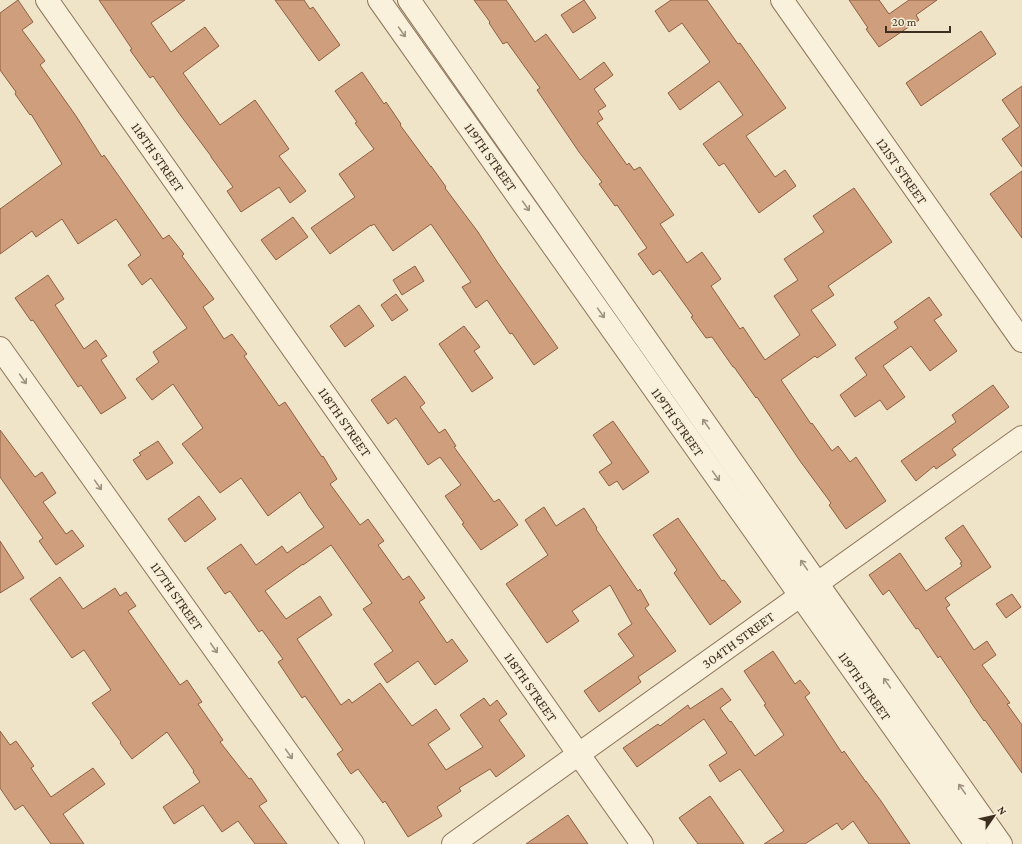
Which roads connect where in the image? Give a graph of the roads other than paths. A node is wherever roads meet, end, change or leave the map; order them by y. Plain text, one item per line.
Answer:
1 (47, 0) edge
2 (379, 0) edge
3 (409, 0) edge
4 (782, 0) edge
5 (1022, 341) edge
6 (0, 348) edge
7 (1022, 437) edge
8 (809, 589) junction
9 (579, 754) junction
10 (353, 844) edge
11 (453, 844) edge
12 (642, 844) edge
13 (976, 844) edge
14 (1001, 844) edge

1 - 9 street, 118TH STREET
2 -> 8 street, 119TH STREET
8 -> 3 street, 119TH STREET
4 - 5 street, 121ST STREET
6 -> 10 street, 117TH STREET
7 - 8 street, 304TH STREET
8 - 9 street, 304TH STREET
8 - 13 street, 119TH STREET
14 -> 8 street, 119TH STREET
9 - 11 street, 304TH STREET
9 - 12 street, 118TH STREET

